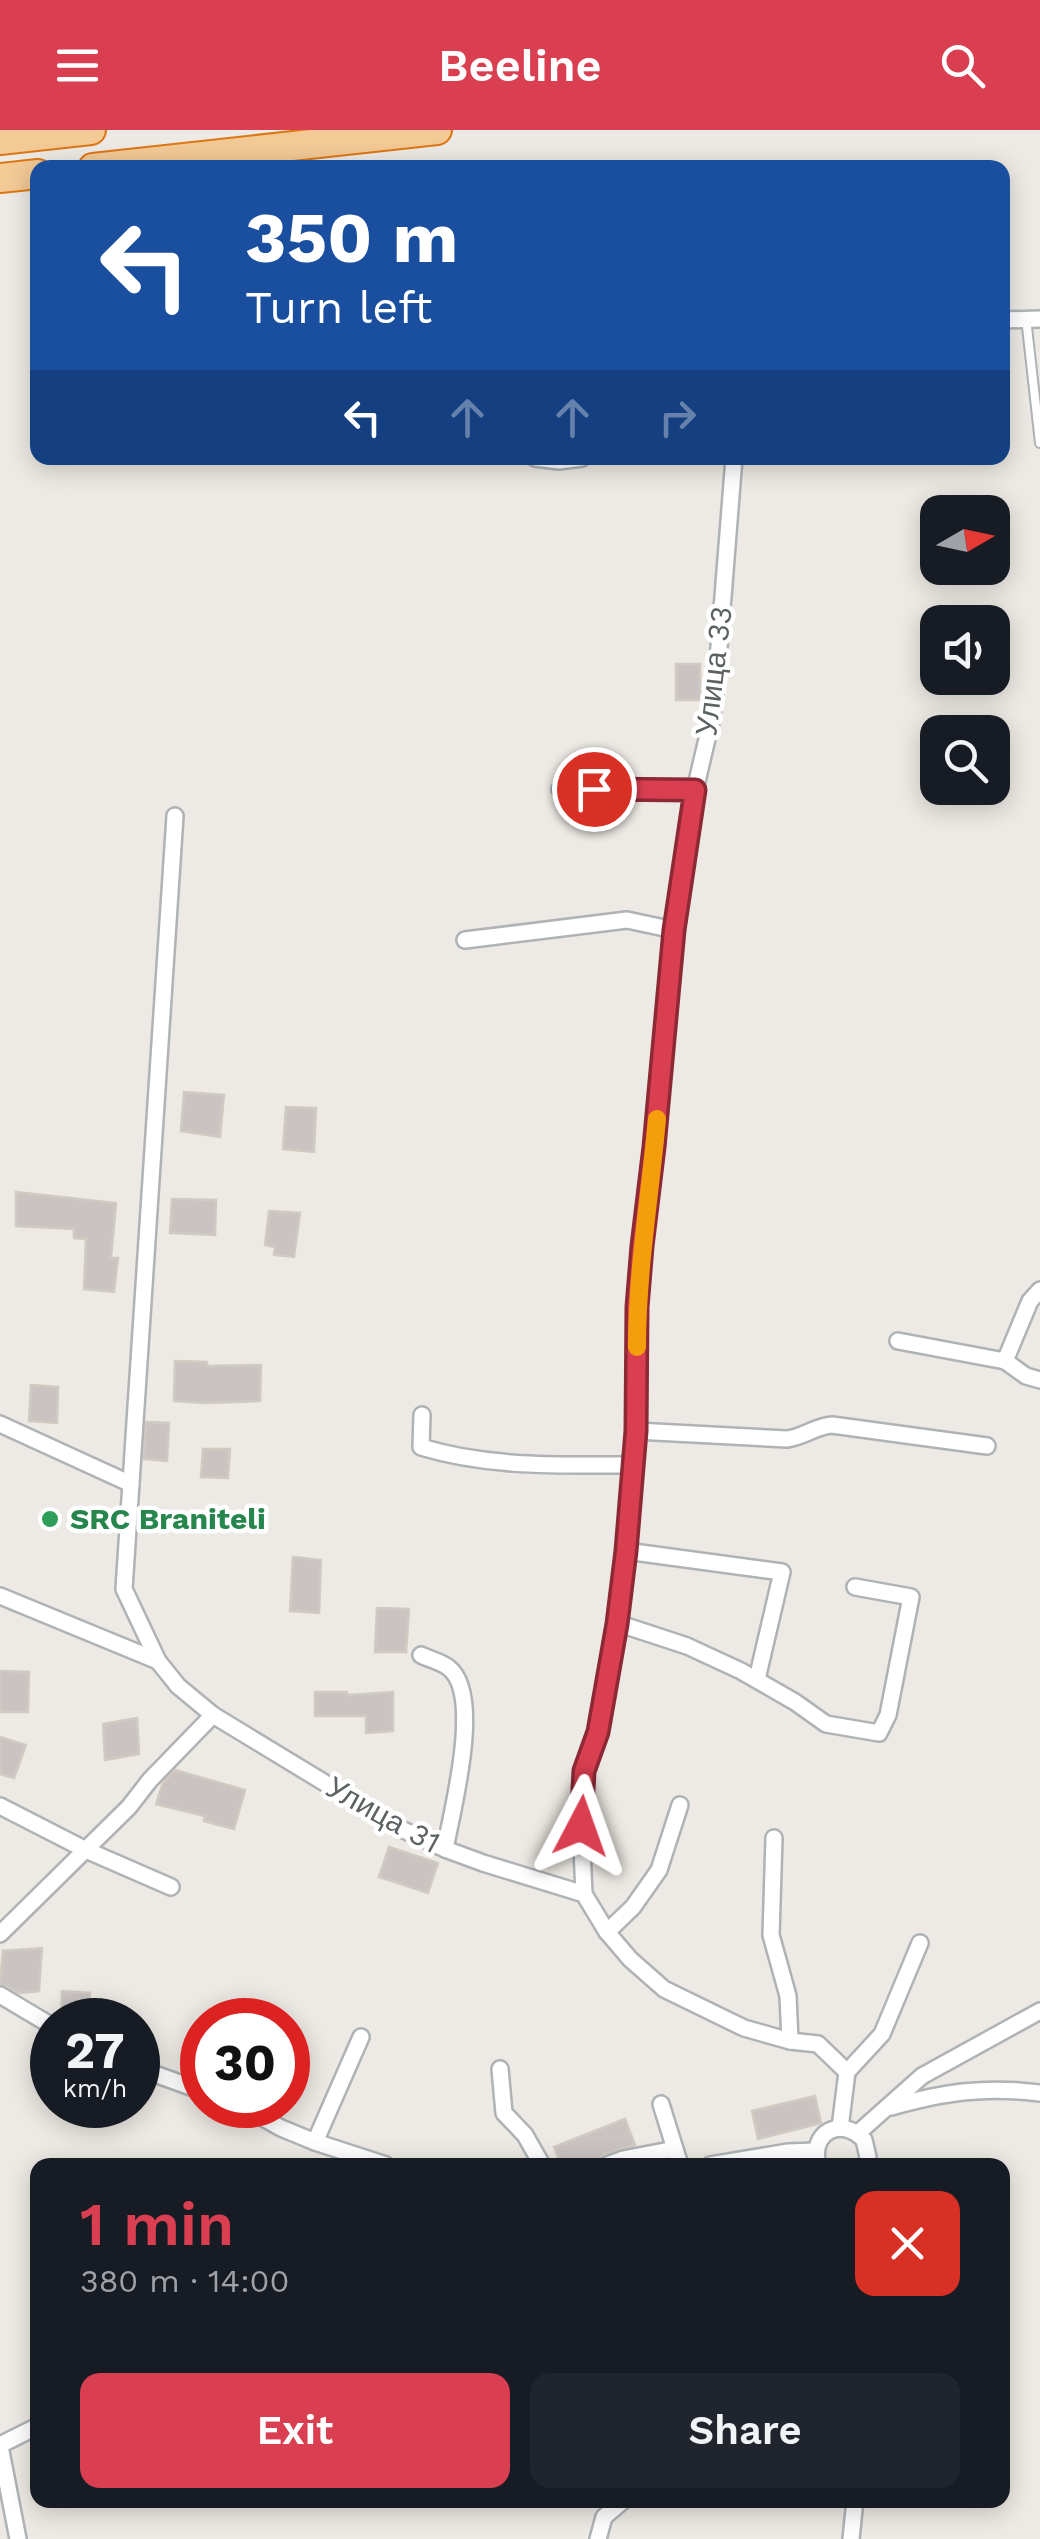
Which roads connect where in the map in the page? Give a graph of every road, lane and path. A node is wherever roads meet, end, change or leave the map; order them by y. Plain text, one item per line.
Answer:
1 (91, 130) edge
2 (437, 130) edge
3 (0, 140) edge
4 (165, 160) edge
5 (30, 175) edge
6 (0, 178) edge
7 (1033, 318) edge
8 (1040, 443) edge
9 (733, 465) edge
10 (560, 789) dead end
11 (695, 790) junction
12 (174, 816) dead end
13 (674, 930) junction
14 (465, 940) dead end
15 (1040, 1290) edge
16 (898, 1341) dead end
17 (1005, 1361) junction
18 (1040, 1380) edge
19 (422, 1414) dead end
20 (0, 1424) edge
21 (636, 1431) junction
22 (987, 1446) dead end
23 (632, 1465) junction
24 (131, 1484) junction
25 (626, 1551) junction
26 (854, 1587) dead end
27 (0, 1596) edge
28 (617, 1624) junction
29 (421, 1655) dead end
30 (158, 1661) junction
31 (757, 1679) junction
32 (213, 1715) junction
33 (680, 1805) dead end
34 (0, 1806) edge
35 (774, 1838) dead end
36 (86, 1850) junction
37 (445, 1850) junction
38 (172, 1887) dead end
39 (584, 1894) junction
40 (607, 1932) junction
41 (0, 1934) edge
42 (920, 1943) dead end
43 (0, 1995) edge
44 (1040, 2011) edge
45 (30, 2013) edge
46 (361, 2037) dead end
47 (790, 2041) junction
48 (500, 2068) dead end
49 (847, 2072) junction
50 (1040, 2093) edge
51 (661, 2104) dead end
52 (885, 2109) junction
53 (281, 2128) edge
54 (840, 2128) junction
55 (858, 2133) junction
56 (315, 2142) junction
57 (678, 2157) edge
58 (364, 2158) edge
59 (538, 2158) edge
60 (650, 2158) edge
61 (752, 2158) edge
62 (817, 2158) edge
63 (867, 2158) edge
64 (30, 2430) edge
65 (0, 2446) edge
66 (615, 2508) edge
67 (855, 2508) edge
68 (18, 2539) edge
69 (598, 2539) edge
70 (851, 2539) edge

1 - 3 highway
2 - 4 highway
5 - 6 highway
7 - 8 lane
9 - 11 street, Улица 33
10 - 11 street
11 - 13 street, Улица 33
12 - 24 street, Улица 31
13 - 14 street
13 - 21 street, Улица 33
15 - 17 street
16 - 17 street
17 - 18 street
19 - 23 street
20 - 24 street
21 - 22 street
21 - 23 street, Улица 33
23 - 25 street, Улица 33
24 - 30 street, Улица 31
25 - 28 street, Улица 33
25 - 31 street
26 - 31 street
27 - 30 street
28 - 31 street
28 - 39 street, Улица 33
29 - 37 street
30 - 32 street, Улица 31
32 - 36 street
32 - 37 street, Улица 31
33 - 40 street
34 - 36 street
35 - 47 street
36 - 38 street
36 - 41 street
37 - 39 street, Улица 31
39 - 40 street
40 - 47 street
42 - 49 street
43 - 45 street
44 - 52 street
46 - 56 street
47 - 49 street
48 - 59 street
49 - 54 street
50 - 52 street
51 - 57 street
52 - 55 street
53 - 56 street
54 - 55 street
54 - 62 street
55 - 63 street
56 - 58 street
57 - 60 street
61 - 62 street
64 - 65 street
65 - 68 street
66 - 69 street
67 - 70 street

